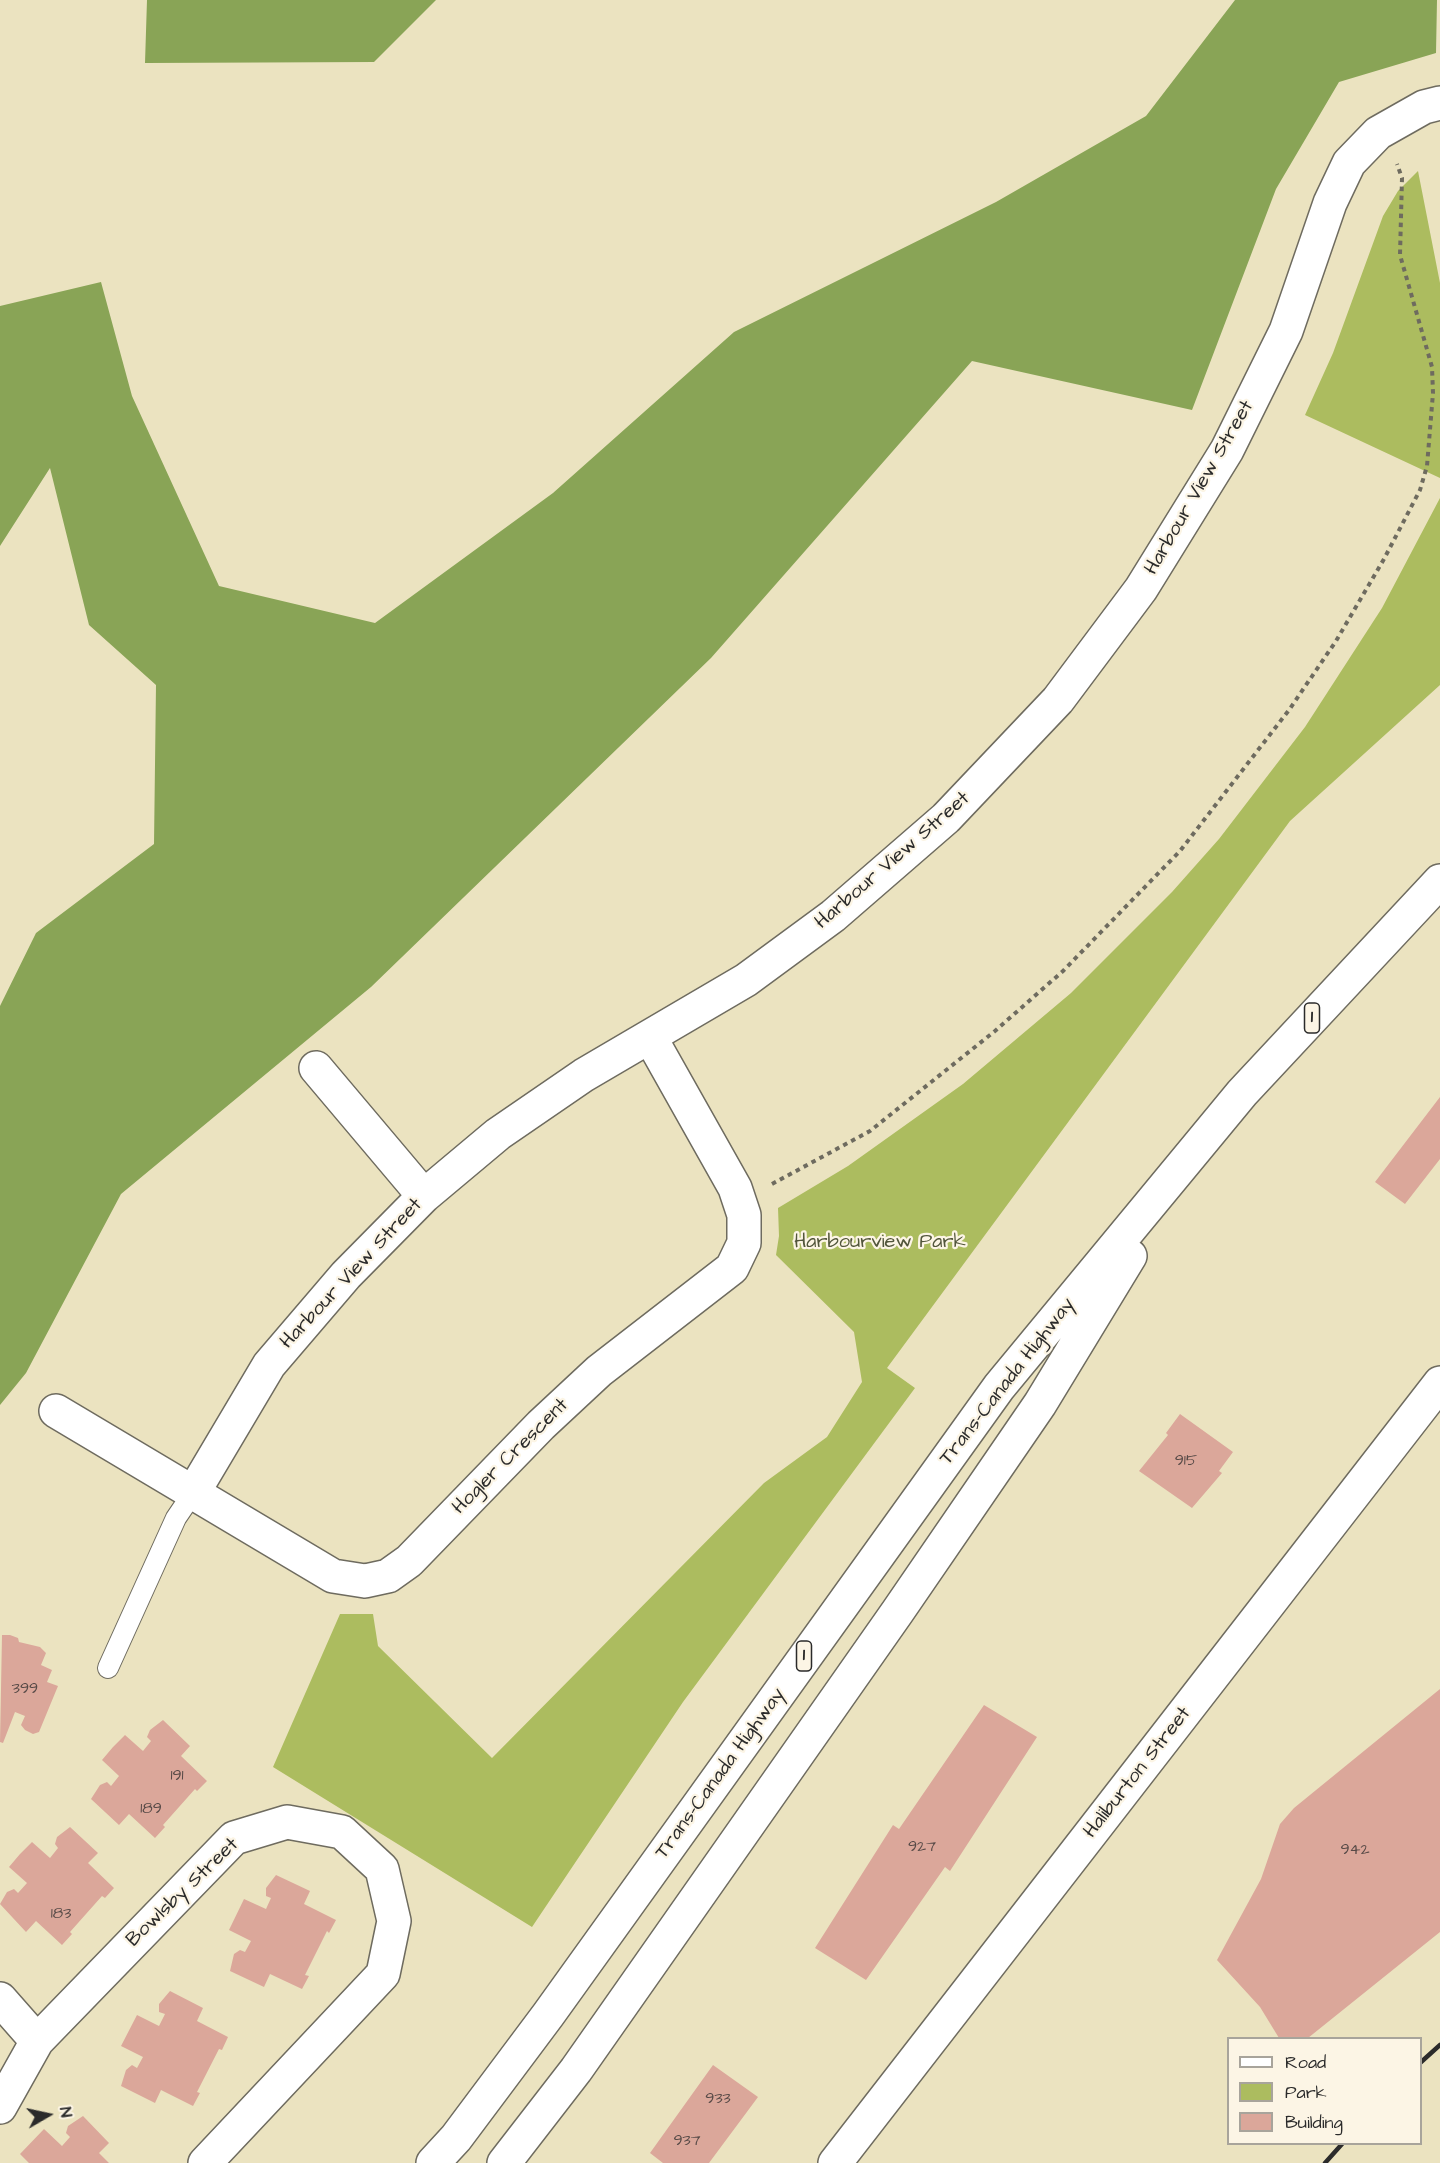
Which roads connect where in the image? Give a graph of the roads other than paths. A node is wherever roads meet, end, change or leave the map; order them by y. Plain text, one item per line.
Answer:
1 (1440, 103) edge
2 (1440, 881) edge
3 (650, 1036) junction
4 (316, 1068) dead end
5 (1189, 1160) junction
6 (424, 1196) junction
7 (1440, 1383) edge
8 (56, 1411) dead end
9 (192, 1493) junction
10 (108, 1668) dead end
11 (0, 1999) edge
12 (37, 2041) junction
13 (0, 2107) edge
14 (205, 2163) edge
15 (433, 2163) edge
16 (504, 2163) edge
17 (835, 2163) edge

1 - 3 main road, Harbour View Street
2 - 5 main road, Trans-Canada Highway / 1
3 - 6 main road, Harbour View Street
3 - 9 main road, Hogler Crescent
4 - 6 main road
5 - 15 main road, Trans-Canada Highway / 1
5 - 16 main road, Trans-Canada Highway / 1
6 - 9 main road, Harbour View Street
7 - 17 main road, Haliburton Street
8 - 9 main road, Hogler Crescent
9 - 10 lane
11 - 12 main road
12 - 13 main road, Bowlsby Street
12 - 14 main road, Bowlsby Street

